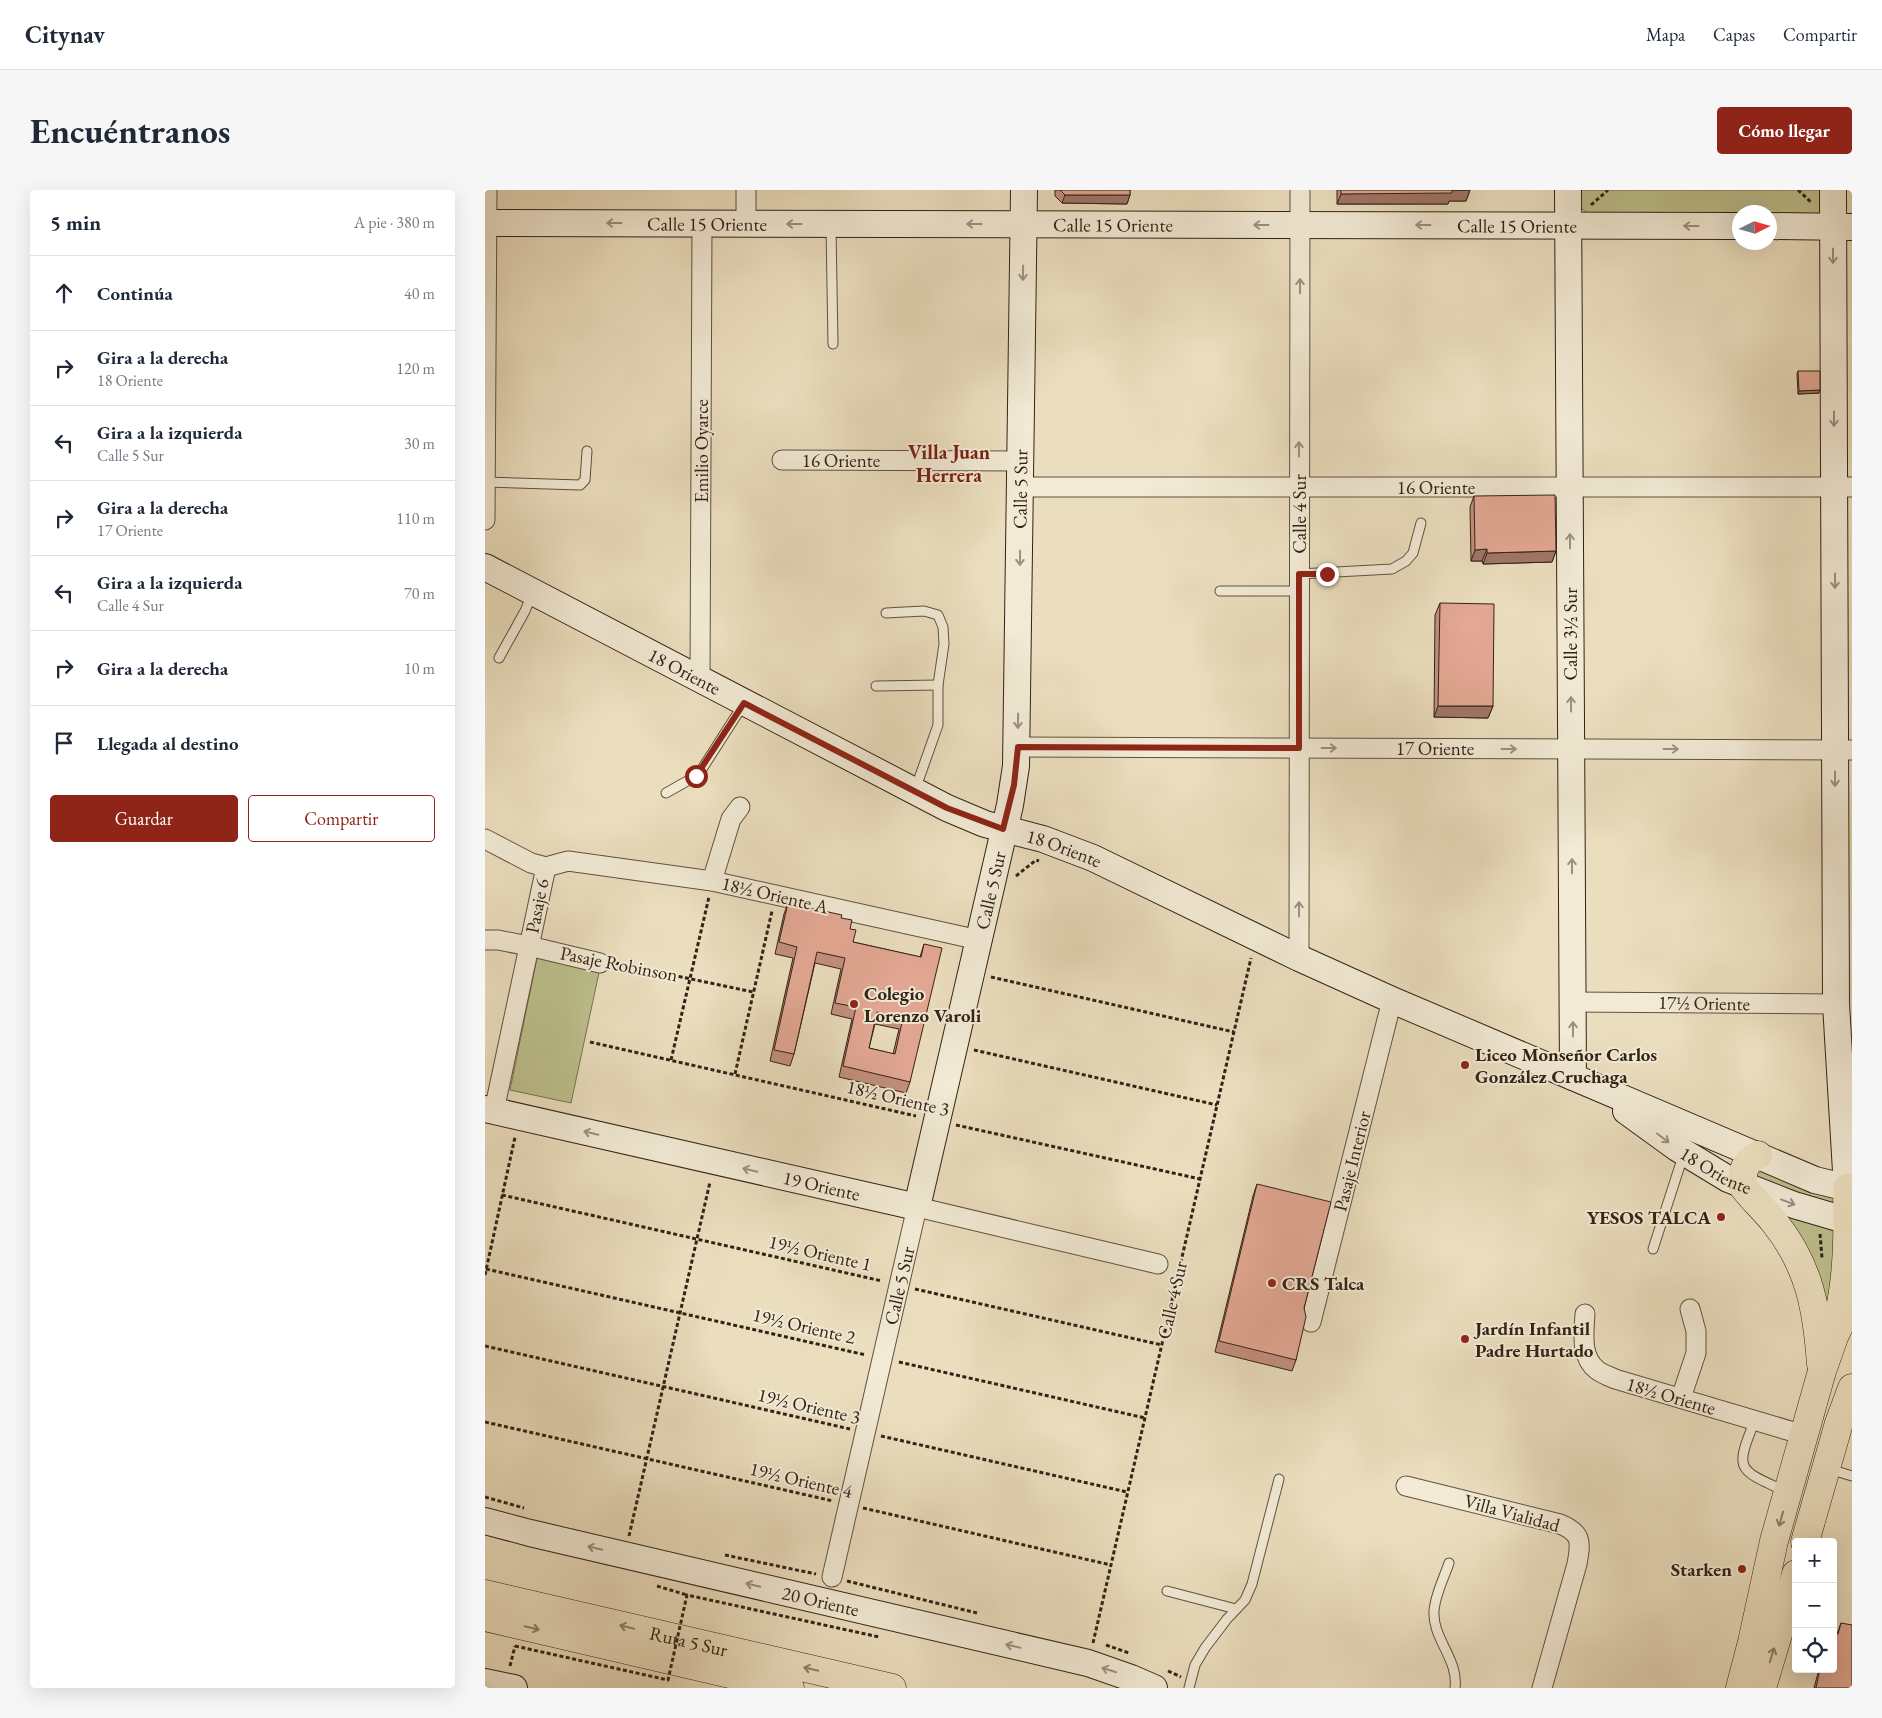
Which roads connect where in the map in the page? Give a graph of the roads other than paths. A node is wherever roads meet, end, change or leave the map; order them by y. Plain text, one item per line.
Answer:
1 (487, 190) edge
2 (746, 190) edge
3 (1024, 190) edge
4 (1300, 190) edge
5 (1568, 190) edge
6 (1833, 190) edge
7 (486, 223) edge
8 (702, 224) junction
9 (746, 224) junction
10 (831, 224) junction
11 (1023, 225) junction
12 (1300, 225) junction
13 (1568, 226) junction
14 (1732, 226) edge
15 (1777, 226) edge
16 (1843, 227) edge
17 (833, 344) dead end
18 (587, 452) dead end
19 (782, 460) dead end
20 (1021, 460) junction
21 (485, 482) edge
22 (1021, 487) junction
23 (1299, 487) junction
24 (1569, 487) junction
25 (1843, 487) edge
26 (485, 520) edge
27 (1421, 523) dead end
28 (485, 567) edge
29 (1299, 583) junction
30 (1220, 591) dead end
31 (533, 592) junction
32 (886, 613) dead end
33 (499, 658) dead end
34 (700, 679) junction
35 (938, 685) junction
36 (876, 686) dead end
37 (744, 703) junction
38 (1018, 747) junction
39 (1299, 748) junction
40 (1571, 749) junction
41 (1844, 749) edge
42 (915, 791) junction
43 (666, 793) dead end
44 (740, 807) dead end
45 (1003, 829) junction
46 (485, 839) edge
47 (545, 866) junction
48 (712, 881) junction
49 (485, 940) edge
50 (979, 940) junction
51 (529, 946) junction
52 (1299, 958) junction
53 (601, 963) road end
54 (1392, 1000) junction
55 (1573, 1002) junction
56 (1836, 1004) junction
57 (1585, 1082) junction
58 (490, 1110) edge
59 (1684, 1153) junction
60 (1758, 1155) junction
61 (1737, 1182) junction
62 (1849, 1189) edge
63 (917, 1208) junction
64 (1841, 1220) edge
65 (1653, 1249) dead end
66 (1158, 1264) dead end
67 (1852, 1298) edge
68 (1689, 1309) dead end
69 (1585, 1314) dead end
70 (1311, 1322) dead end
71 (1834, 1337) junction
72 (1822, 1371) junction
73 (1852, 1388) edge
74 (1681, 1398) junction
75 (1755, 1420) junction
76 (1800, 1434) junction
77 (1826, 1468) junction
78 (1852, 1476) edge
79 (1279, 1478) dead end
80 (1406, 1486) dead end
81 (1788, 1492) junction
82 (485, 1521) edge
83 (1806, 1538) edge
84 (1449, 1563) dead end
85 (831, 1577) dead end
86 (1793, 1583) edge
87 (1167, 1591) dead end
88 (487, 1600) edge
89 (1236, 1609) junction
90 (485, 1682) edge
91 (514, 1688) edge
92 (790, 1688) edge
93 (892, 1688) edge
94 (1154, 1688) edge
95 (1189, 1688) edge
96 (1455, 1688) edge
97 (1542, 1688) edge
98 (1740, 1688) edge
99 (1762, 1688) edge

1 - 7 street
2 - 9 street
3 - 11 street, Calle 5 Sur
4 - 12 street, Calle 4 Sur
5 - 13 street, Calle 3½ Sur
6 - 16 street
8 -> 7 street, Calle 15 Oriente
7 - 21 street
8 - 9 street, Calle 15 Oriente
8 - 34 street, Emilio Oyarce
10 -> 9 street, Calle 15 Oriente
11 -> 10 street, Calle 15 Oriente
10 - 17 lane
12 -> 11 street, Calle 15 Oriente
11 -> 20 street, Calle 5 Sur
13 -> 12 street, Calle 15 Oriente
23 -> 12 street, Calle 4 Sur
14 -> 13 street, Calle 15 Oriente
13 - 24 street, Calle 3½ Sur
15 - 16 street
16 -> 25 street
18 - 21 lane
19 - 20 street, 16 Oriente
20 - 22 street, Calle 5 Sur
21 - 26 street
22 - 23 street, 16 Oriente
22 -> 38 street, Calle 5 Sur
23 - 24 street, 16 Oriente
23 - 29 street, Calle 4 Sur
24 - 25 street, 16 Oriente
40 -> 24 street, Calle 3½ Sur
25 -> 41 street
27 - 29 lane
28 - 31 street, 18 Oriente
29 - 30 lane
29 - 39 street, Calle 4 Sur
31 - 33 lane
31 - 34 street, 18 Oriente
32 - 35 lane
34 - 37 street, 18 Oriente
35 - 36 lane
35 - 42 lane
37 - 42 street, 18 Oriente
37 - 43 lane
38 - 39 street, 17 Oriente
38 - 45 street, Calle 5 Sur
39 -> 40 street, 17 Oriente
52 -> 39 street, Calle 4 Sur
40 -> 41 street, 17 Oriente
55 -> 40 street, Calle 3½ Sur
41 -> 56 street
42 - 45 street, 18 Oriente
44 - 48 street
45 - 50 street, Calle 5 Sur
45 - 52 street, 18 Oriente
46 - 47 street
47 - 48 street, 18½ Oriente A
47 - 51 street, Pasaje 6
48 - 50 street, 18½ Oriente A
49 - 51 street, Pasaje Robinson
50 - 63 street, Calle 5 Sur
51 - 53 street, Pasaje Robinson
51 - 58 street, Pasaje 6
52 - 54 street, 18 Oriente
54 - 57 street, 18 Oriente
54 - 70 street, Pasaje Interior
55 - 56 street, 17½ Oriente
57 -> 55 street, Calle 3½ Sur
56 - 62 street
57 -> 59 street, 18 Oriente
57 - 60 street, 18 Oriente
63 -> 58 street, 19 Oriente
59 - 61 street, 18 Oriente
59 - 65 lane
60 - 61 main road
60 - 62 street, 18 Oriente
61 -> 64 street, 18 Oriente
61 - 72 main road
61 - 76 street
62 - 64 main road
63 - 66 street, 19 Oriente
63 - 85 street, Calle 5 Sur
64 - 71 main road
67 - 71 main road
68 - 74 street
69 - 74 street, 18½ Oriente
71 - 72 main road
72 - 76 main road
73 - 77 main road
74 - 75 street, 18½ Oriente
75 - 76 street, 18½ Oriente
75 - 81 lane
76 - 81 main road
77 - 78 lane
77 - 83 main road
79 - 89 lane
80 - 97 street, Villa Vialidad
81 -> 98 main road
94 -> 82 street, 20 Oriente
84 - 96 lane
99 -> 86 main road
87 - 89 lane
88 -> 92 main road, Ruta 5 Sur
93 -> 88 main road, Ruta 5 Sur
89 - 95 lane
90 - 91 street

